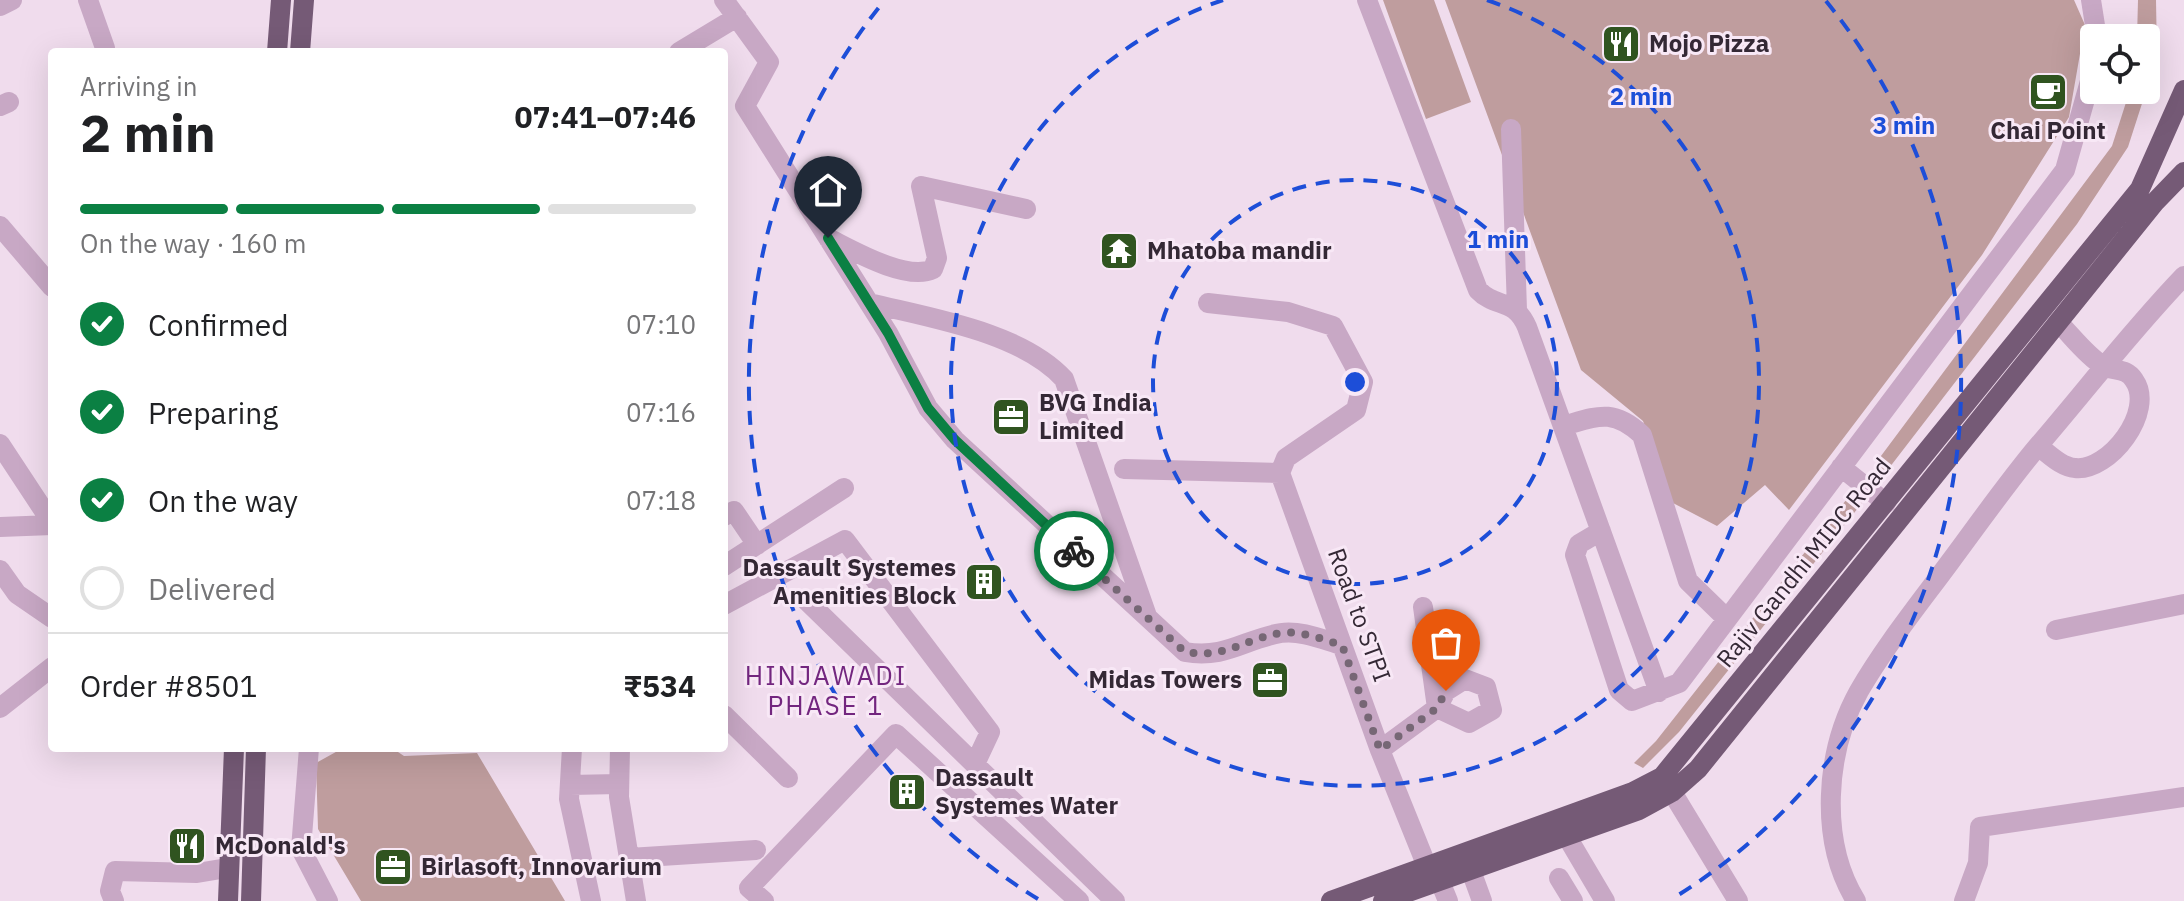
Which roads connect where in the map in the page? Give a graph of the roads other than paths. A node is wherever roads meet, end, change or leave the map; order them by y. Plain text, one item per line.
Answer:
1 (12, 0) edge
2 (88, 0) edge
3 (281, 0) edge
4 (304, 0) edge
5 (724, 0) edge
6 (1367, 0) edge
7 (2091, 0) edge
8 (0, 6) edge
9 (737, 17) junction
10 (2095, 24) edge
11 (105, 48) dead end
12 (277, 48) edge
13 (300, 48) edge
14 (686, 48) edge
15 (2184, 90) edge
16 (2084, 104) edge
17 (1511, 129) dead end
18 (2184, 172) edge
19 (1026, 209) dead end
20 (0, 226) edge
21 (828, 238) junction
22 (2184, 276) edge
23 (48, 282) edge
24 (869, 303) junction
25 (1208, 303) dead end
26 (1517, 310) junction
27 (2058, 322) junction
28 (2104, 367) junction
29 (1563, 426) junction
30 (0, 444) edge
31 (2038, 446) junction
32 (1841, 467) junction
33 (1124, 469) dead end
34 (1280, 473) junction
35 (844, 488) dead end
36 (1886, 503) junction
37 (728, 514) edge
38 (48, 518) edge
39 (48, 524) edge
40 (0, 527) edge
41 (1601, 531) junction
42 (757, 545) junction
43 (728, 563) edge
44 (0, 570) edge
45 (806, 600) dead end
46 (728, 603) edge
47 (2184, 604) edge
48 (1423, 607) dead end
49 (48, 615) edge
50 (1148, 619) junction
51 (1727, 619) junction
52 (2056, 630) dead end
53 (1342, 645) junction
54 (48, 670) edge
55 (1659, 692) junction
56 (0, 708) edge
57 (728, 719) edge
58 (1380, 750) junction
59 (234, 752) edge
60 (256, 752) edge
61 (309, 752) edge
62 (572, 752) edge
63 (620, 752) edge
64 (975, 764) junction
65 (788, 778) dead end
66 (619, 784) junction
67 (570, 785) junction
68 (1672, 792) junction
69 (2184, 797) edge
70 (1566, 835) junction
71 (756, 850) dead end
72 (629, 858) junction
73 (227, 868) junction
74 (1470, 868) junction
75 (1432, 875) junction
76 (1559, 878) dead end
77 (114, 901) edge
78 (228, 901) edge
79 (251, 901) edge
80 (328, 901) edge
81 (591, 901) edge
82 (636, 901) edge
83 (764, 901) edge
84 (1079, 901) edge
85 (1115, 901) edge
86 (1331, 901) edge
87 (1383, 901) edge
88 (1448, 901) edge
89 (1482, 901) edge
90 (1573, 901) edge
91 (1605, 901) edge
92 (1738, 901) edge
93 (1856, 901) edge
94 (1964, 901) edge

1 - 8 street
2 - 11 street
3 - 12 main road
4 - 13 main road
5 - 9 street
6 - 26 street
7 - 10 street
9 - 14 street
9 - 21 street
15 - 36 main road, Rajiv Gandhi MIDC Road
16 - 32 street
17 - 26 street
18 - 27 main road, Rajiv Gandhi MIDC Road
19 - 21 street
20 - 23 street
21 - 24 street
22 - 28 street
24 - 50 street
24 - 50 street
25 - 34 street
26 - 29 street
27 - 28 street
27 - 68 main road, Rajiv Gandhi MIDC Road
28 - 31 street
28 - 31 street
29 - 41 street
29 - 51 street
30 - 38 street
31 - 93 street
32 - 36 street
32 - 51 street
33 - 34 street
34 - 53 street, Road to STPI
35 - 42 street
36 - 75 main road, Rajiv Gandhi MIDC Road
37 - 42 street
39 - 40 street
41 - 55 street
41 - 55 street
42 - 43 street
44 - 49 street
45 - 64 street
46 - 64 street
47 - 52 street
48 - 58 street
50 - 53 street
51 - 55 street
53 - 58 street, Road to STPI
54 - 56 street
57 - 65 street
58 - 75 street, Road to STPI
59 - 73 main road
60 - 79 main road
61 - 80 street
62 - 67 street
63 - 66 street
64 - 85 street
66 - 67 street
66 - 72 street
67 - 81 street
68 - 70 main road, Rajiv Gandhi MIDC Road
68 - 92 street
69 - 94 street
70 - 74 main road, Rajiv Gandhi MIDC Road
70 - 91 street
71 - 72 street
72 - 82 street
73 - 77 street
73 - 78 main road
74 - 75 main road, Rajiv Gandhi MIDC Road
74 - 89 street
75 - 86 main road, Rajiv Gandhi MIDC Road
75 - 87 main road, Rajiv Gandhi MIDC Road
75 - 88 street, Road to STPI
76 - 90 street
83 - 84 street

